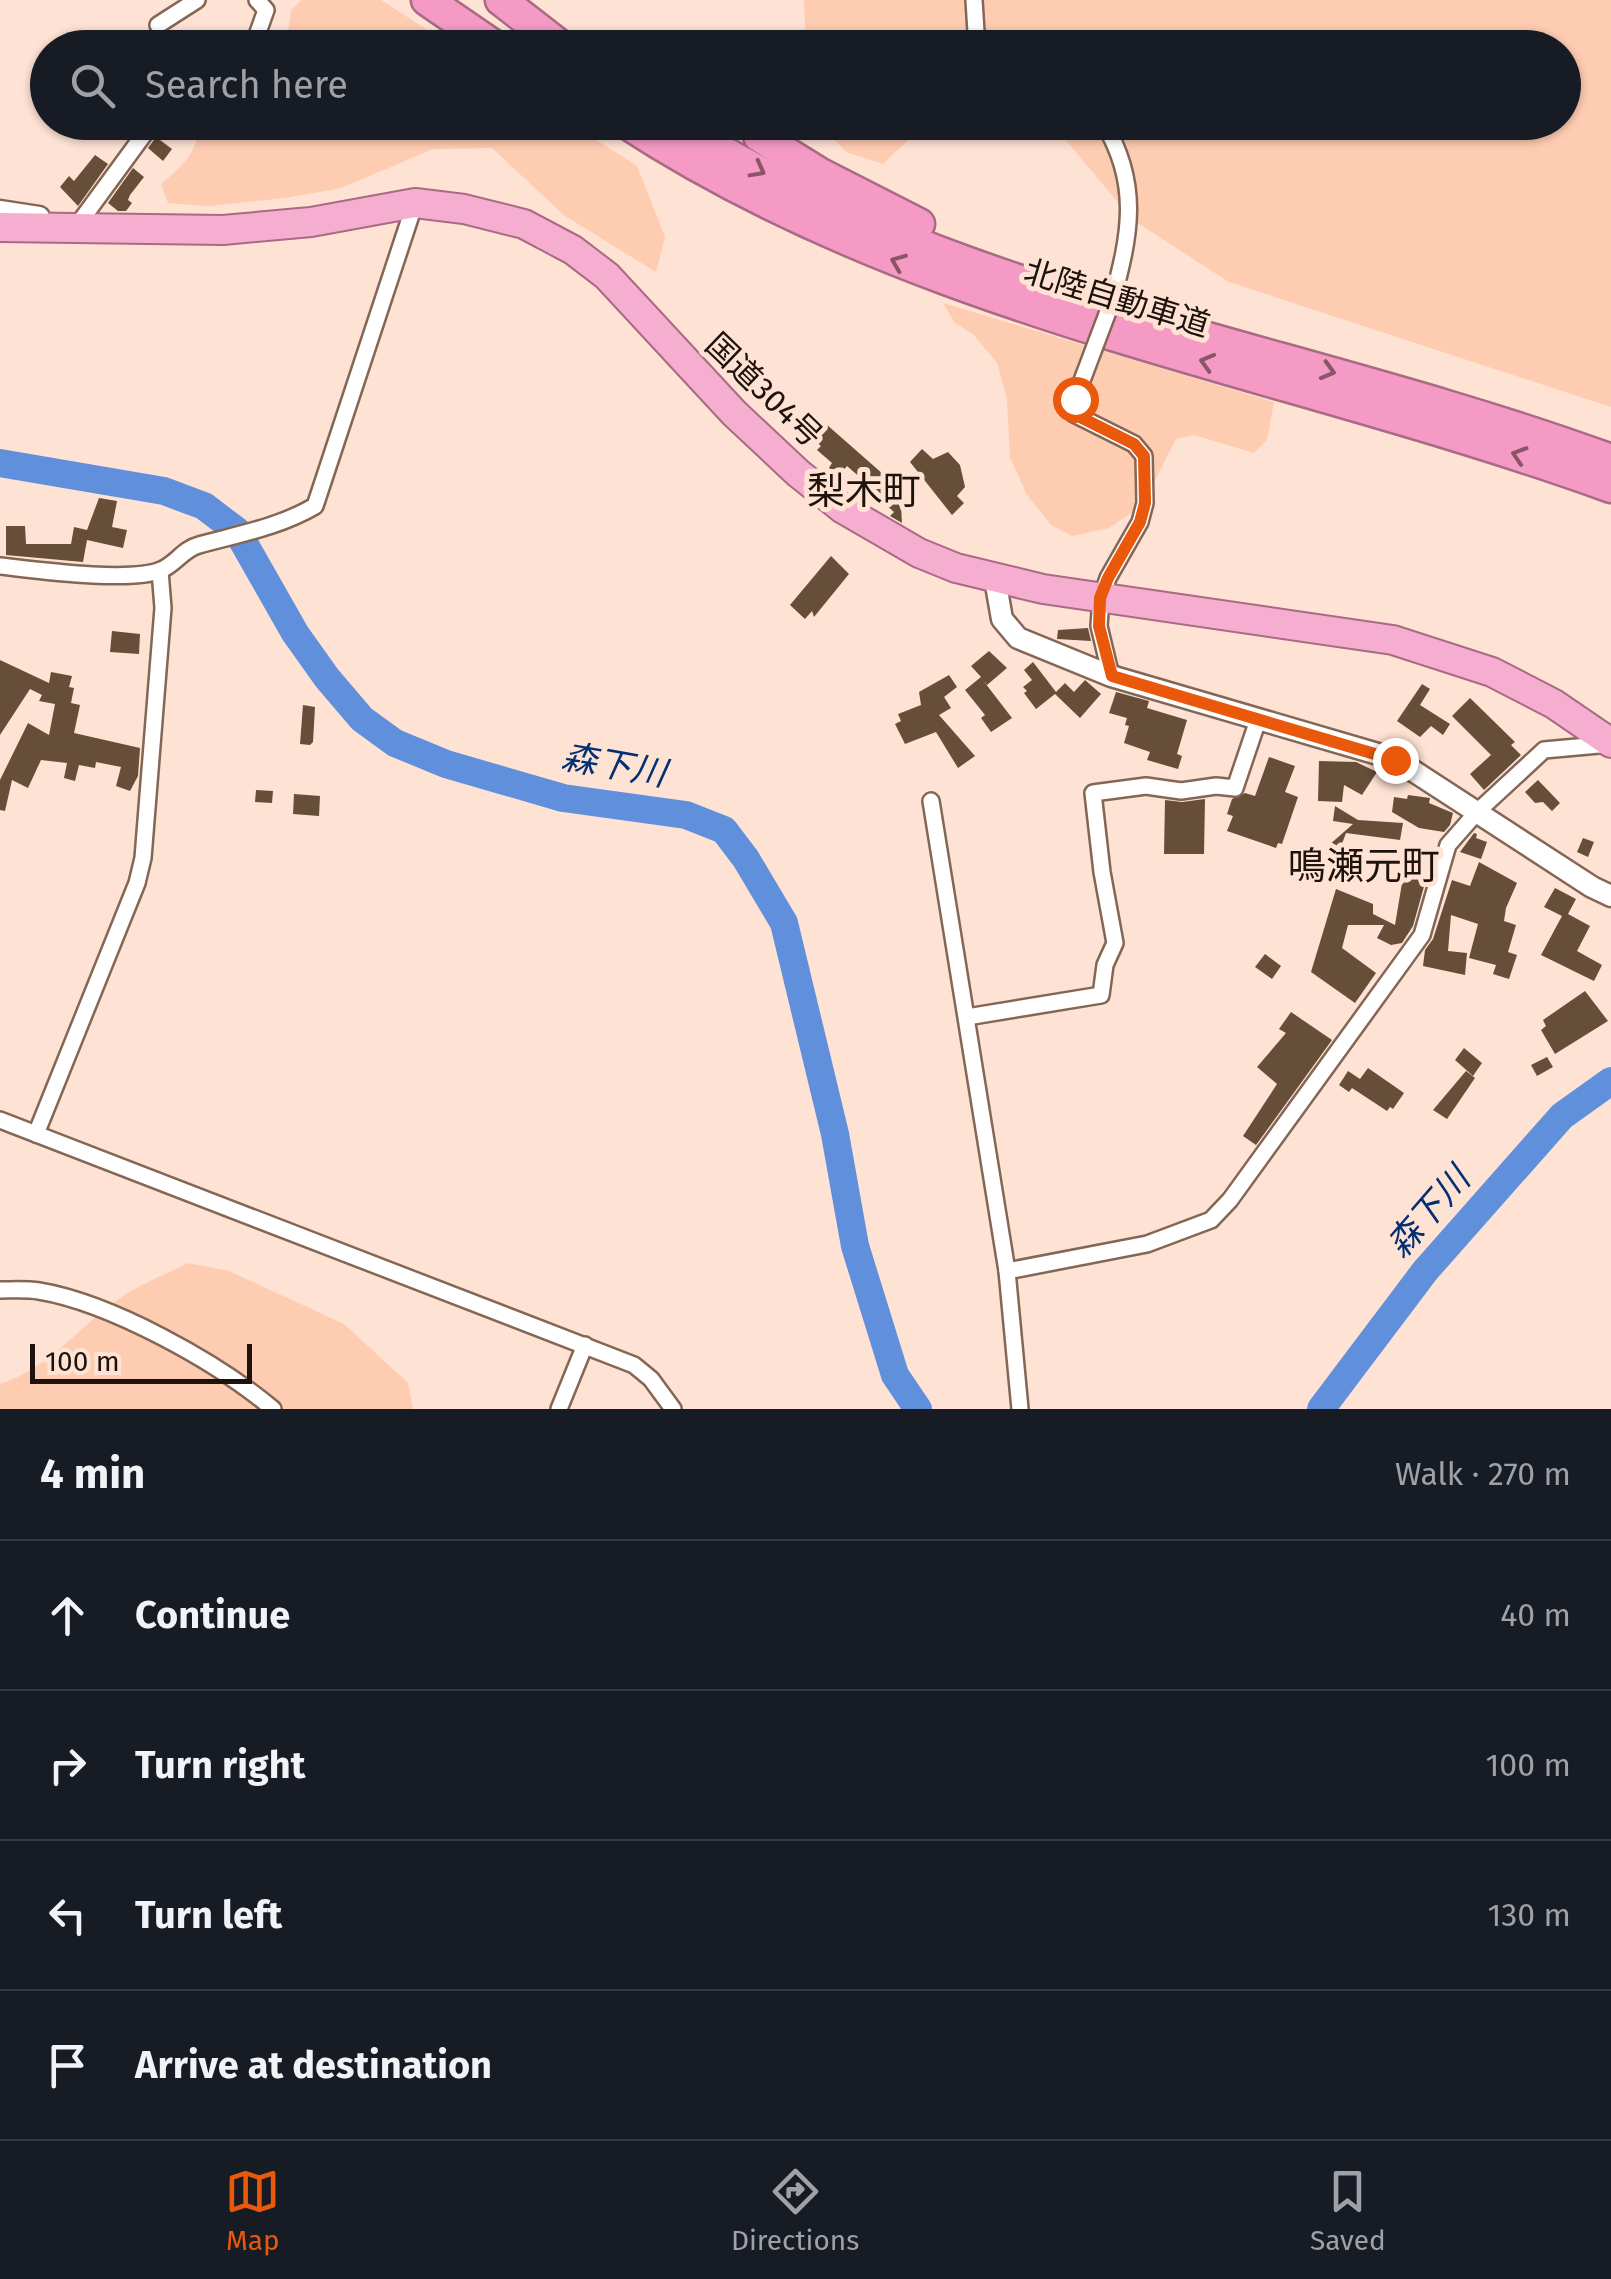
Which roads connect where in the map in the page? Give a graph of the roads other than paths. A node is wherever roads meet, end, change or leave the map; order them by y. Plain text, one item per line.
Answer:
1 (197, 0) edge
2 (258, 0) edge
3 (427, 0) edge
4 (460, 0) edge
5 (501, 0) edge
6 (974, 0) edge
7 (158, 25) dead end
8 (259, 30) edge
9 (471, 30) edge
10 (498, 30) edge
11 (540, 30) edge
12 (976, 30) edge
13 (140, 140) edge
14 (655, 140) edge
15 (705, 140) edge
16 (765, 140) edge
17 (1112, 140) edge
18 (414, 203) junction
19 (0, 212) edge
20 (79, 223) junction
21 (0, 227) edge
22 (165, 231) junction
23 (1260, 351) junction
24 (1611, 460) edge
25 (1611, 487) edge
26 (0, 566) edge
27 (160, 571) junction
28 (995, 579) junction
29 (1100, 598) junction
30 (1112, 676) junction
31 (1258, 720) junction
32 (1611, 744) edge
33 (931, 801) dead end
34 (1477, 812) junction
35 (1611, 896) edge
36 (968, 1017) junction
37 (0, 1120) edge
38 (36, 1134) junction
39 (1007, 1271) junction
40 (0, 1290) edge
41 (585, 1345) junction
42 (273, 1409) edge
43 (559, 1409) edge
44 (674, 1409) edge
45 (1020, 1409) edge

1 - 7 street
2 - 8 street
3 - 9 highway
4 - 10 highway
5 - 11 highway
6 - 12 street
13 - 20 street
25 -> 14 highway, 北陸自動車道
15 -> 23 highway, 北陸自動車道
16 - 23 highway
17 - 29 street, bridge
18 - 22 highway, 国道304号
18 - 27 street
18 - 28 highway, 国道304号
19 - 20 street
20 - 22 street
21 - 22 highway, 国道304号
23 -> 24 highway, 北陸自動車道
26 - 27 street
27 - 38 street
28 - 29 highway, 国道304号
28 - 30 street
29 - 30 street
29 - 32 highway, 国道304号
30 - 31 street
31 - 34 street
31 - 36 street
32 - 34 street
33 - 36 street
34 - 35 street
34 - 39 street
36 - 39 street
37 - 38 street
38 - 41 street
39 - 45 street
40 - 42 street
41 - 43 street
41 - 44 street

